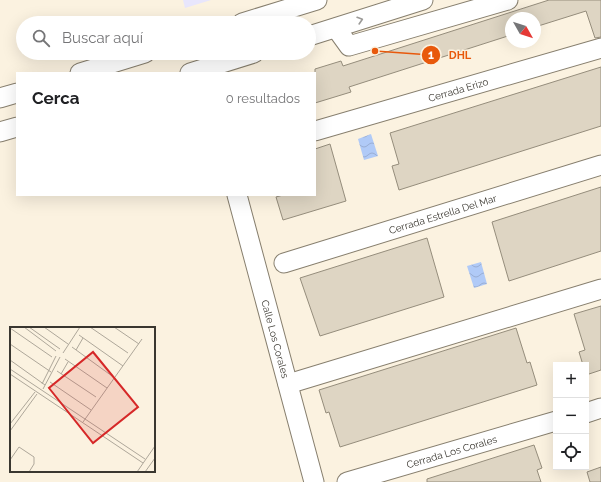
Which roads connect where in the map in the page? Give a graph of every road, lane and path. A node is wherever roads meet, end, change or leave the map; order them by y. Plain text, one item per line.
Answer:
1 (317, 0) edge
2 (423, 0) edge
3 (508, 0) edge
4 (265, 16) edge
5 (336, 28) junction
6 (316, 34) edge
7 (601, 48) edge
8 (122, 60) edge
9 (226, 60) edge
10 (199, 67) edge
11 (83, 72) edge
12 (16, 93) edge
13 (0, 98) edge
14 (16, 127) edge
15 (316, 130) edge
16 (0, 132) edge
17 (601, 165) edge
18 (237, 196) edge
19 (284, 263) dead end
20 (601, 289) edge
21 (288, 384) junction
22 (601, 408) edge
23 (589, 411) edge
24 (553, 422) edge
25 (314, 482) edge
26 (347, 482) edge

1 - 4 street
5 -> 2 street
3 - 5 street
5 - 6 street
7 - 15 street, Cerrada Erizo
8 - 11 street
9 - 10 street
12 - 13 street
14 - 16 street
17 - 19 street, Cerrada Estrella Del Mar
18 - 21 street, Calle Los Corales
20 - 21 street
21 - 25 street, Calle Los Corales
22 - 23 street
24 - 26 street, Cerrada Los Corales

